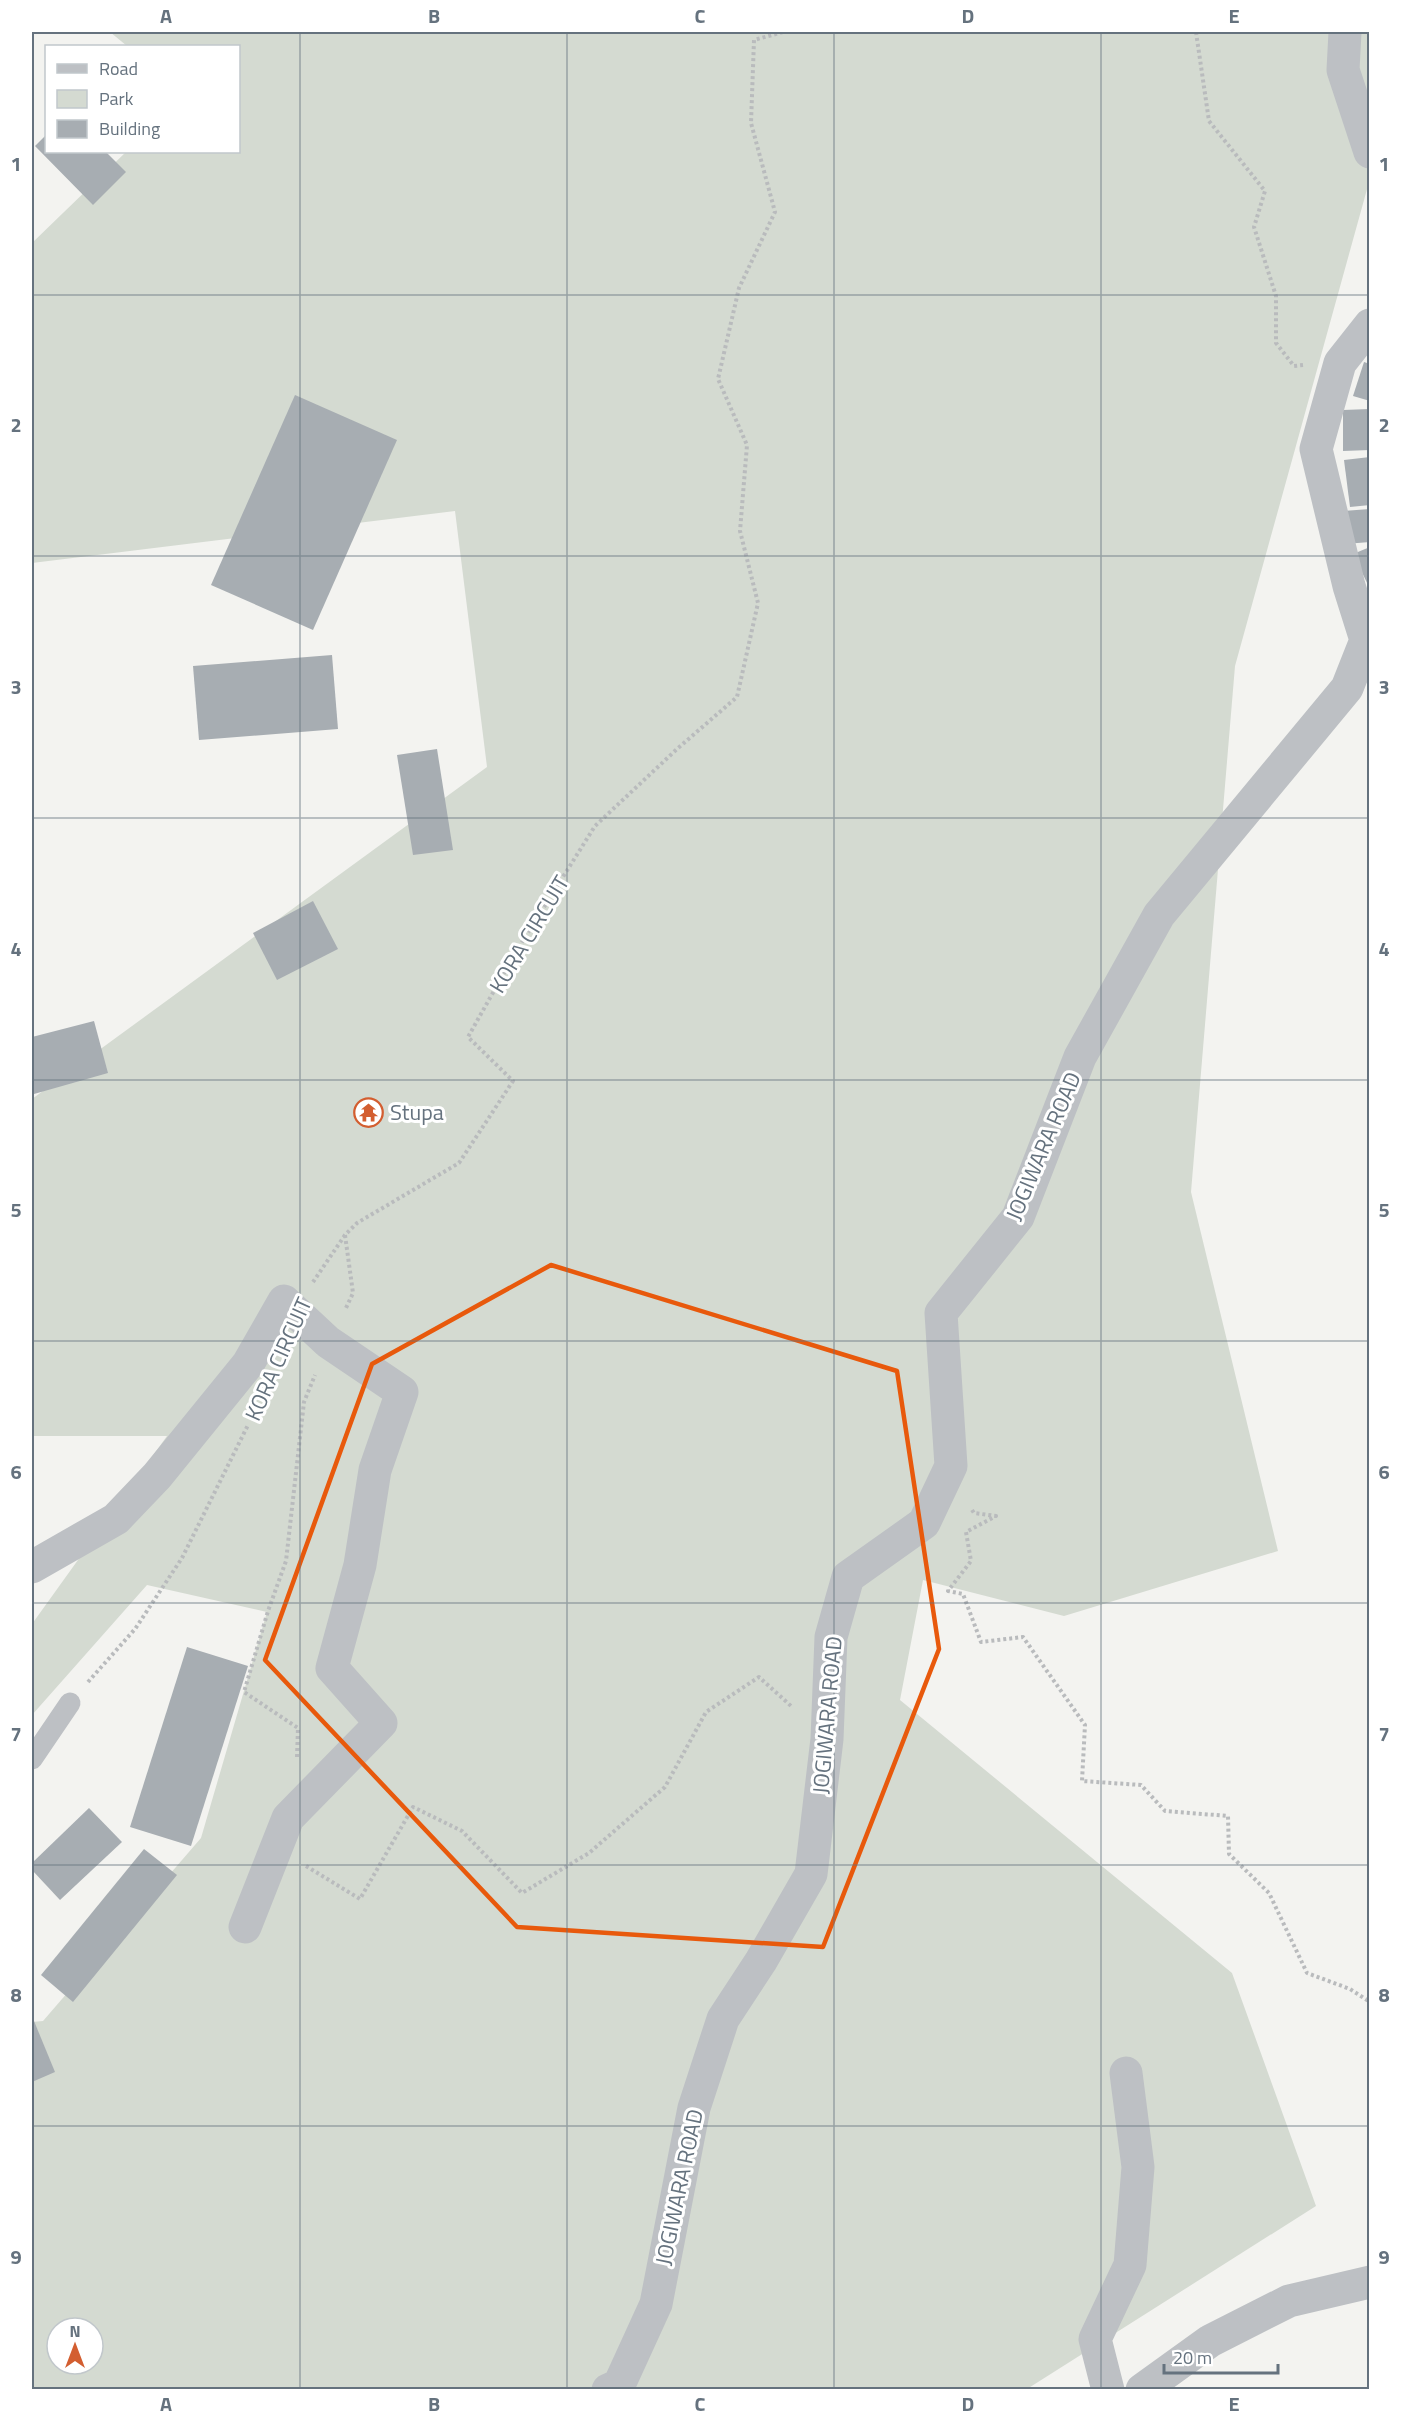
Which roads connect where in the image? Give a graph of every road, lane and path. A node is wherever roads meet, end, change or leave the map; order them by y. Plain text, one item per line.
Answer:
1 (783, 32) edge
2 (1196, 32) edge
3 (1345, 32) edge
4 (1370, 152) edge
5 (1370, 325) edge
6 (1340, 363) junction
7 (345, 1235) junction
8 (309, 1292) dead end
9 (328, 1342) junction
10 (252, 1418) dead end
11 (969, 1505) dead end
12 (32, 1567) edge
13 (70, 1703) joint
14 (827, 1738) junction
15 (32, 1759) edge
16 (296, 1810) junction
17 (304, 1865) dead end
18 (245, 1927) dead end
19 (1370, 2002) edge
20 (1126, 2073) dead end
21 (1370, 2282) edge
22 (608, 2390) edge
23 (1108, 2390) edge
24 (1142, 2390) edge

1 - 7 path, KORA CIRCUIT
2 - 6 path
3 - 4 street
5 - 6 street, JOGIWARA ROAD
6 - 14 street, JOGIWARA ROAD
7 - 8 path, KORA CIRCUIT
7 - 9 path
9 - 12 street
9 - 16 path
9 - 16 street
10 - 13 path, KORA CIRCUIT
11 - 19 path
13 - 15 lane
14 - 17 path
14 - 22 street, JOGIWARA ROAD
16 - 18 street
20 - 23 street
21 - 24 street

